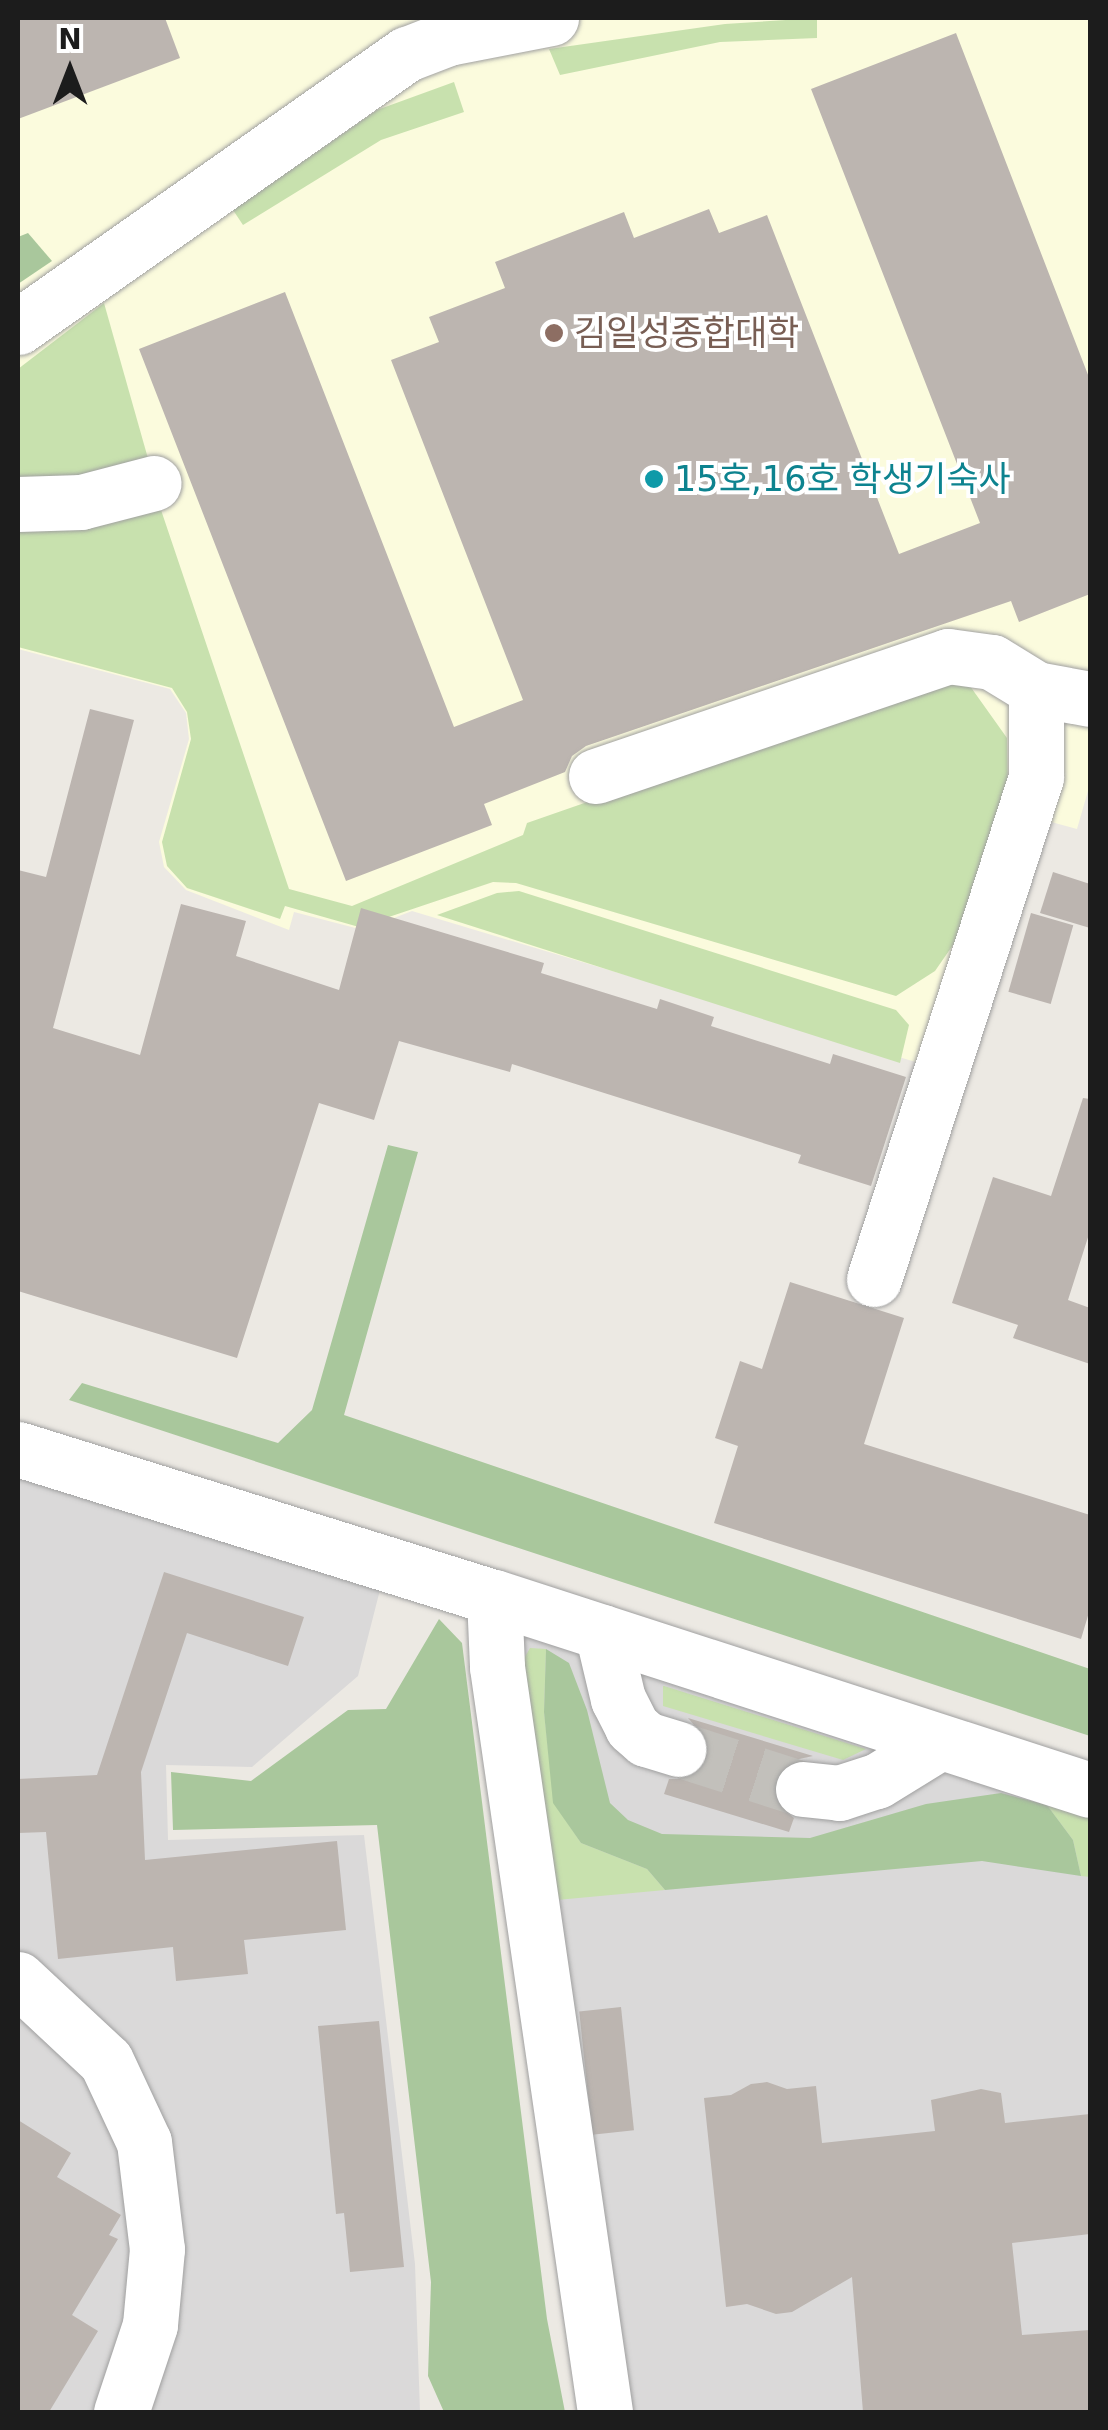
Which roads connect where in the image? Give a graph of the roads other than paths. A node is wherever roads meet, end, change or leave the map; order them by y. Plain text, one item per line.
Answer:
1 (552, 18) edge
2 (18, 327) edge
3 (154, 483) dead end
4 (18, 504) edge
5 (1036, 689) junction
6 (1090, 700) edge
7 (596, 776) dead end
8 (874, 1279) dead end
9 (18, 1449) edge
10 (494, 1596) junction
11 (602, 1632) junction
12 (940, 1742) junction
13 (678, 1750) tunnel mouth
14 (803, 1788) tunnel mouth
15 (1090, 1790) edge
16 (18, 1979) edge
17 (121, 2412) edge
18 (605, 2412) edge

1 - 2 street
3 - 4 street
5 - 6 street
5 - 7 street
5 - 8 street
9 - 10 street
10 - 11 street
10 - 18 street
11 - 12 street
11 - 13 street
12 - 14 street
12 - 15 street
16 - 17 street

